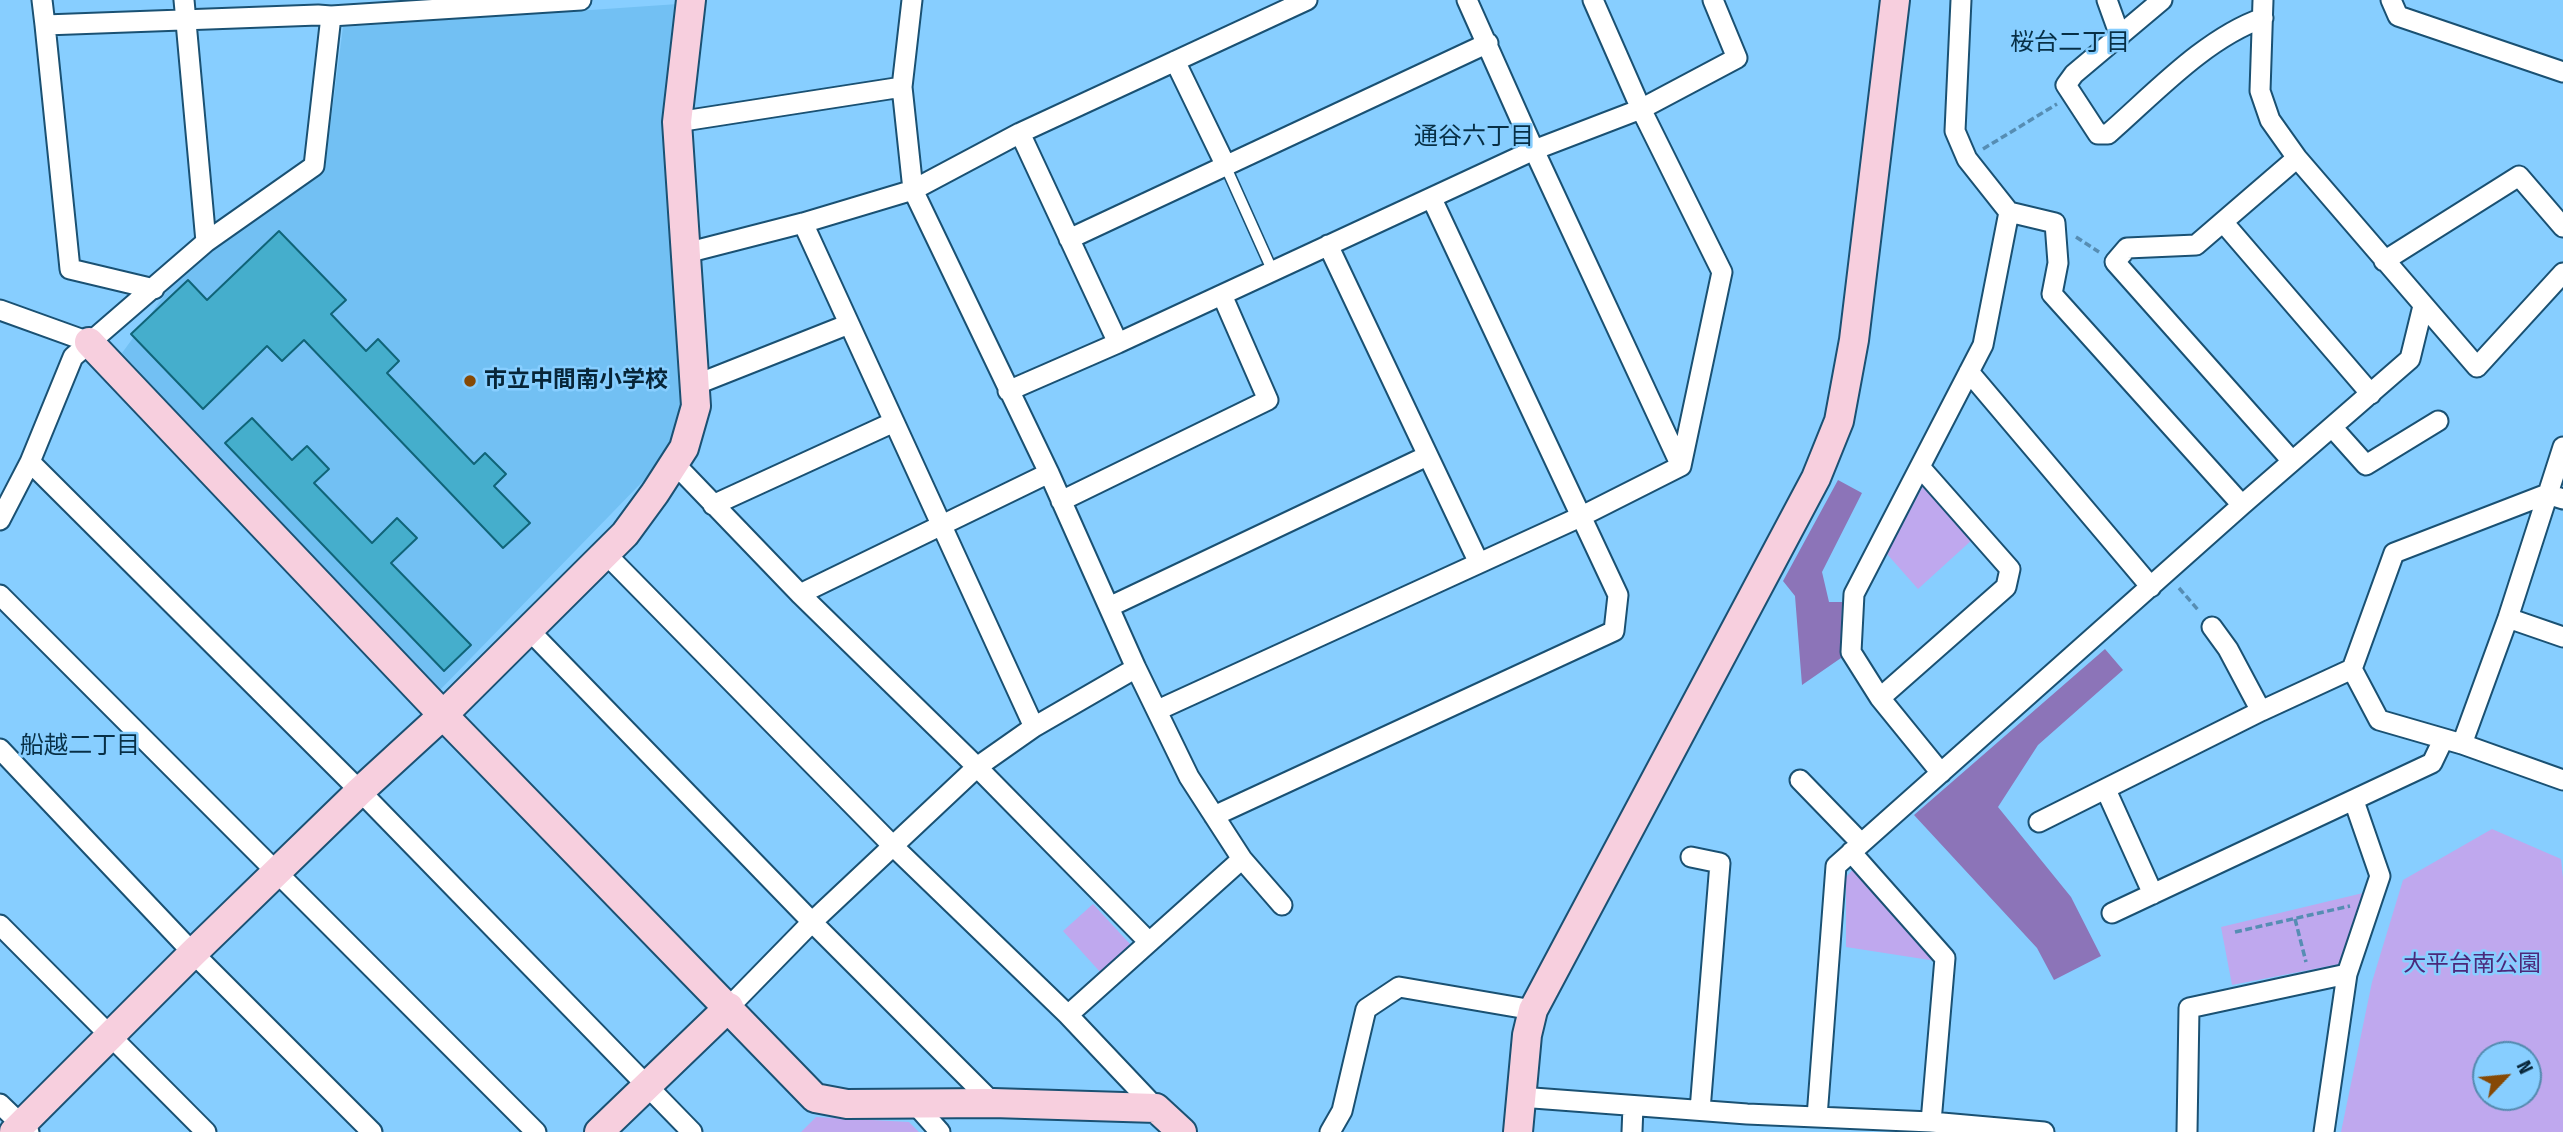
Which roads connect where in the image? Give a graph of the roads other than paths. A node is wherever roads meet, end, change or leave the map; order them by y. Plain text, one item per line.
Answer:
1 (42, 0) edge
2 (581, 0) edge
3 (691, 0) edge
4 (912, 0) edge
5 (1307, 0) edge
6 (1467, 0) edge
7 (1593, 0) edge
8 (1713, 0) edge
9 (1895, 0) edge
10 (1962, 0) edge
11 (2107, 0) edge
12 (2162, 0) edge
13 (2391, 0) edge
14 (447, 5) edge
15 (2263, 9) edge
16 (184, 10) edge
17 (322, 10) edge
18 (45, 25) junction
19 (2120, 36) junction
20 (1488, 43) junction
21 (1175, 61) junction
22 (2563, 72) edge
23 (902, 87) junction
24 (1641, 109) junction
25 (677, 122) junction
26 (1020, 133) junction
27 (1534, 150) junction
28 (2297, 158) junction
29 (1225, 164) junction
30 (913, 190) junction
31 (1432, 199) junction
32 (2009, 212) junction
33 (2223, 222) junction
34 (803, 223) junction
35 (2563, 227) edge
36 (1069, 239) junction
37 (206, 242) junction
38 (1328, 245) junction
39 (686, 253) junction
40 (2384, 261) junction
41 (1273, 272) junction
42 (2563, 272) edge
43 (154, 289) junction
44 (1222, 295) junction
45 (2423, 306) junction
46 (0, 310) edge
47 (849, 324) junction
48 (89, 342) junction
49 (1118, 343) junction
50 (1969, 372) junction
51 (695, 385) junction
52 (1009, 391) junction
53 (2371, 394) junction
54 (2438, 421) dead end
55 (894, 422) junction
56 (2332, 427) junction
57 (2563, 447) edge
58 (1427, 456) junction
59 (2292, 461) junction
60 (30, 462) junction
61 (674, 463) junction
62 (1681, 466) junction
63 (1920, 467) junction
64 (1049, 473) junction
65 (2555, 497) edge
66 (1061, 500) junction
67 (713, 505) junction
68 (2242, 505) junction
69 (1580, 517) junction
70 (0, 520) edge
71 (941, 525) junction
72 (605, 553) junction
73 (1478, 561) junction
74 (2151, 587) junction
75 (800, 594) junction
76 (0, 595) edge
77 (1109, 607) junction
78 (2508, 618) junction
79 (2212, 627) road end
80 (528, 630) junction
81 (2563, 637) edge
82 (1136, 668) junction
83 (2352, 669) junction
84 (1880, 698) junction
85 (1157, 710) junction
86 (2261, 711) junction
87 (443, 715) junction
88 (1034, 727) junction
89 (2452, 742) junction
90 (0, 749) edge
91 (977, 767) junction
92 (1941, 773) junction
93 (1800, 780) dead end
94 (2563, 780) edge
95 (2106, 790) junction
96 (360, 791) junction
97 (2354, 801) junction
98 (1214, 816) junction
99 (2039, 822) dead end
100 (893, 846) junction
101 (1856, 848) junction
102 (1691, 857) dead end
103 (1242, 859) junction
104 (276, 874) junction
105 (2153, 894) junction
106 (1282, 905) dead end
107 (2112, 913) dead end
108 (813, 922) junction
109 (0, 925) edge
110 (1149, 942) junction
111 (193, 953) junction
112 (2347, 974) junction
113 (729, 1007) junction
114 (1533, 1010) junction
115 (1068, 1016) junction
116 (111, 1036) junction
117 (646, 1086) junction
118 (1520, 1097) junction
119 (993, 1103) junction
120 (0, 1104) edge
121 (915, 1104) junction
122 (1633, 1106) junction
123 (1156, 1108) junction
124 (1700, 1110) junction
125 (1817, 1117) junction
126 (1931, 1122) junction
127 (21, 1130) edge
128 (205, 1132) edge
129 (372, 1132) edge
130 (536, 1132) edge
131 (599, 1132) edge
132 (692, 1132) edge
133 (940, 1132) edge
134 (1182, 1132) edge
135 (1330, 1132) edge
136 (1518, 1132) edge
137 (1632, 1132) edge
138 (2044, 1132) edge
139 (2187, 1132) edge
140 (2324, 1132) edge

1 - 18 street
2 - 14 street
3 - 25 street
4 - 23 street
5 - 21 street
6 - 20 street
7 - 24 street
8 - 24 street
9 - 114 street
10 - 32 street
11 - 19 street
12 - 19 street
13 - 22 street
14 - 17 street
15 - 19 street
15 - 28 street
16 - 17 street
16 - 18 street
16 - 37 street
17 - 37 street
18 - 43 street
20 - 27 street
20 - 29 street
21 - 26 street
21 - 29 street
23 - 25 street
23 - 30 street
24 - 27 street
24 - 62 street
25 - 39 street
26 - 30 street
26 - 36 street
27 - 31 street
27 - 62 street
28 - 33 street
28 - 40 street
29 - 36 street
29 - 41 lane
30 - 34 street
30 - 52 street
31 - 38 street
31 - 69 street
32 - 50 street
32 - 68 street
33 - 53 street
33 - 59 street
34 - 39 street
34 - 47 street
35 - 40 street
36 - 49 street
37 - 43 street
38 - 41 street
38 - 58 street
39 - 51 street
40 - 45 street
41 - 44 street
42 - 45 street
43 - 48 street
44 - 49 street
44 - 66 street
45 - 53 street
46 - 48 street
47 - 51 street
47 - 55 street
48 - 60 street
48 - 87 street
49 - 52 street
50 - 63 street
50 - 74 street
51 - 61 street
52 - 64 street
53 - 56 street
54 - 56 street
55 - 67 street
55 - 71 street
56 - 59 street
57 - 65 street
58 - 73 street
58 - 77 street
59 - 68 street
60 - 70 street
60 - 96 street
61 - 67 street
61 - 72 street
62 - 69 street
63 - 84 street
63 - 84 street
64 - 66 street
64 - 71 street
65 - 78 street
65 - 83 street
66 - 77 street
67 - 75 street
68 - 74 street
69 - 73 street
69 - 98 street
71 - 75 street
71 - 88 street
72 - 80 street
72 - 100 street
73 - 85 street
74 - 92 street
75 - 91 street
76 - 104 street
77 - 82 street
78 - 81 street
78 - 89 street
79 - 86 street
80 - 87 street
80 - 108 street
82 - 85 street
82 - 88 street
83 - 86 street
83 - 89 street
84 - 92 street
85 - 98 street
86 - 95 street
87 - 96 street
87 - 113 street
88 - 91 street
89 - 94 street
89 - 97 street
90 - 111 street
91 - 100 street
91 - 110 street
92 - 101 street
93 - 101 street
95 - 99 street
95 - 105 street
96 - 104 street
96 - 117 street
97 - 105 street
97 - 112 street
98 - 103 street
100 - 108 street
100 - 115 street
101 - 125 street
101 - 126 street
102 - 124 street
103 - 106 street
103 - 110 street
104 - 111 street
104 - 130 street
105 - 107 street
108 - 113 street
108 - 119 street
109 - 116 street
110 - 115 street
111 - 116 street
111 - 129 street
112 - 139 street
112 - 140 street
113 - 117 street
113 - 121 street
114 - 118 street
114 - 135 street
115 - 123 street
116 - 127 street
116 - 128 street
117 - 131 street
117 - 132 street
118 - 122 street
118 - 136 street
119 - 121 street
119 - 123 street
120 - 127 street
121 - 133 street
122 - 124 street
122 - 137 street
123 - 134 street
124 - 125 street
125 - 126 street
126 - 138 street

